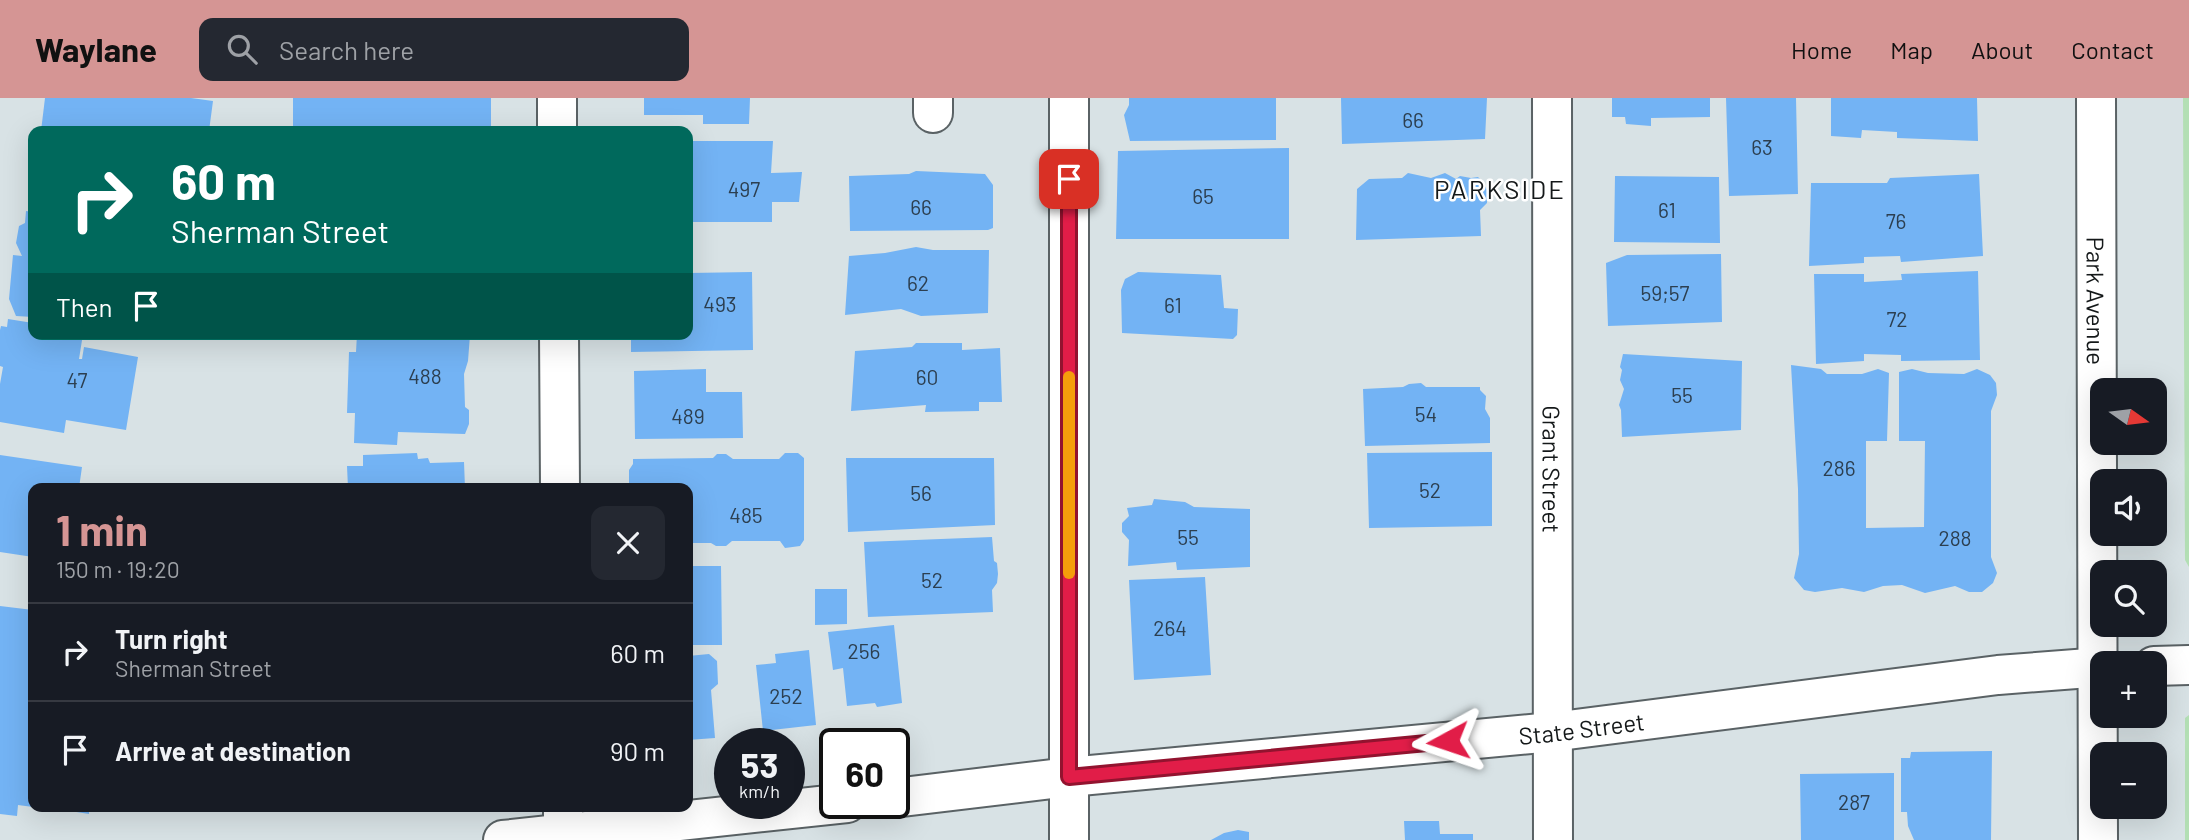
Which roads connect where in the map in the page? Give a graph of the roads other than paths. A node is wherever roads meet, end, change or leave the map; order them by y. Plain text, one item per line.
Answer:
1 (557, 98) edge
2 (1069, 98) edge
3 (1552, 98) edge
4 (2096, 98) edge
5 (557, 126) edge
6 (559, 340) edge
7 (560, 483) edge
8 (2100, 651) edge
9 (2189, 665) edge
10 (2167, 666) edge
11 (2090, 668) edge
12 (2099, 728) edge
13 (1552, 732) junction
14 (1069, 777) junction
15 (910, 796) edge
16 (819, 805) edge
17 (563, 826) edge
18 (503, 840) edge
19 (1069, 840) edge
20 (1553, 840) edge
21 (2098, 840) edge

1 - 5 main road
2 - 14 main road
3 - 13 main road, Grant Street
4 - 8 main road, Park Avenue
6 - 7 main road
9 - 10 main road
11 - 13 main road, State Street
12 - 21 main road, Park Avenue
13 - 14 main road, State Street
13 - 20 main road, Grant Street
14 - 15 main road, State Street
14 - 19 main road
16 - 17 main road
17 - 18 main road

